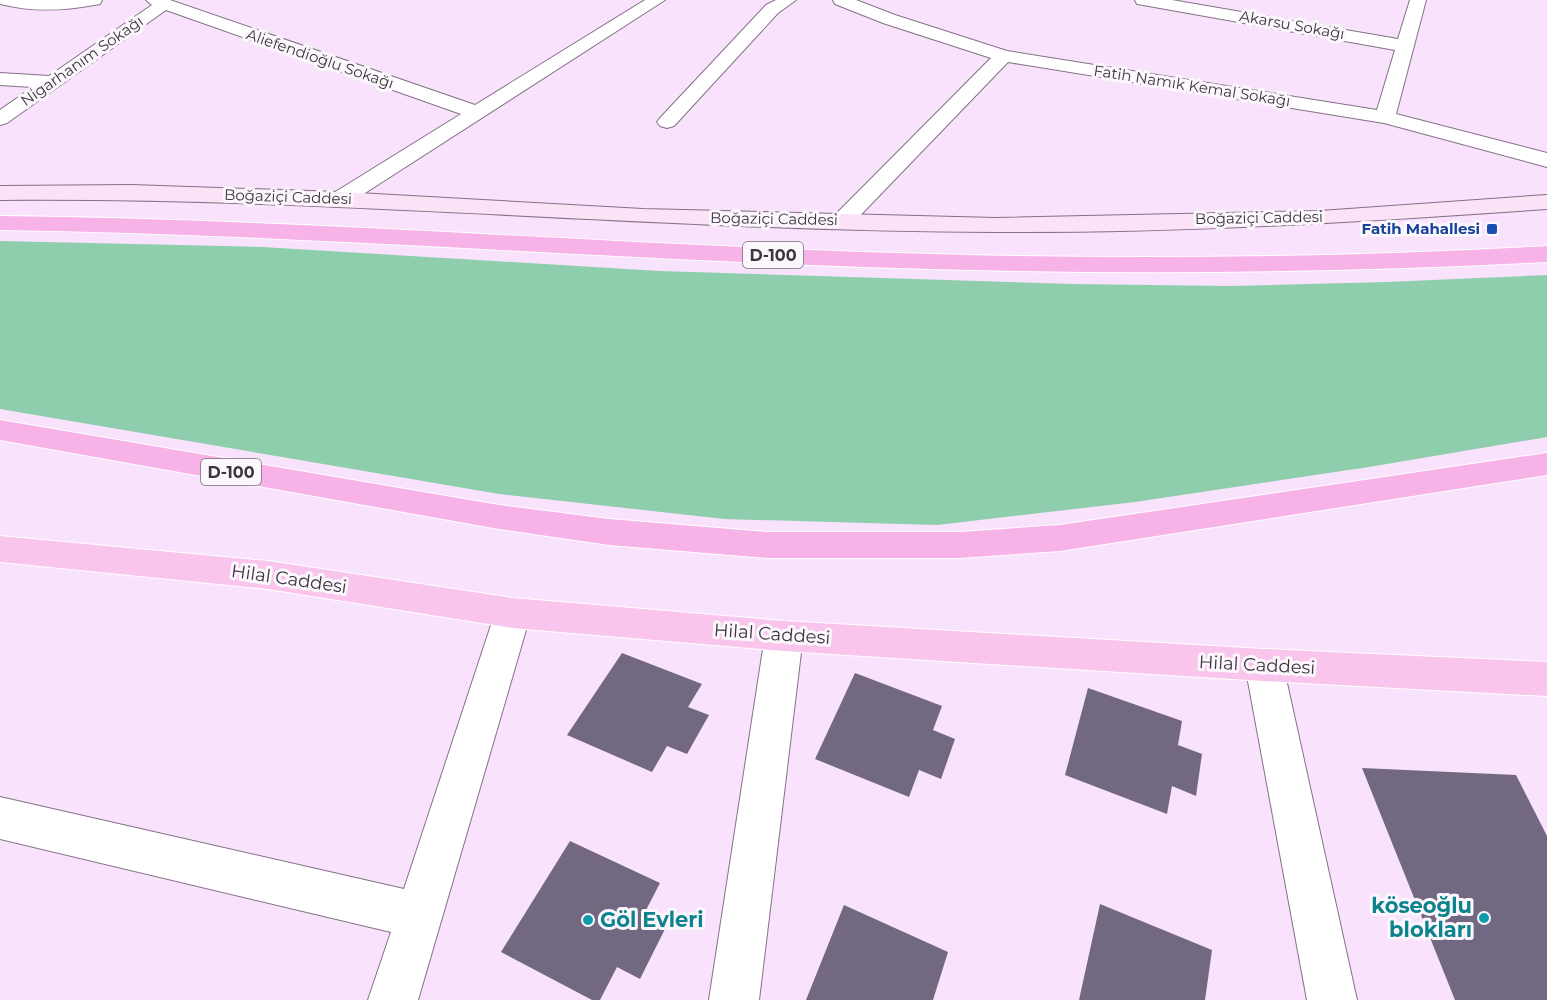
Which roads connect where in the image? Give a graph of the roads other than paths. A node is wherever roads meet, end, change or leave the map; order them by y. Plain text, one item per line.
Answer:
1 (5, 0) edge
2 (94, 0) edge
3 (657, 0) edge
4 (788, 0) edge
5 (841, 0) edge
6 (1143, 0) edge
7 (1419, 0) edge
8 (159, 2) edge
9 (1405, 46) junction
10 (1004, 56) junction
11 (0, 79) edge
12 (52, 82) junction
13 (477, 113) junction
14 (1385, 117) junction
15 (0, 119) edge
16 (667, 122) dead end
17 (1547, 160) edge
18 (0, 193) edge
19 (340, 199) junction
20 (1547, 202) edge
21 (842, 221) junction
22 (0, 223) edge
23 (1547, 238) edge
24 (1547, 254) edge
25 (1453, 260) junction
26 (0, 430) edge
27 (1547, 464) edge
28 (0, 549) edge
29 (513, 613) junction
30 (784, 636) junction
31 (1264, 666) junction
32 (1547, 679) edge
33 (0, 818) edge
34 (419, 916) junction
35 (393, 1000) edge
36 (734, 1000) edge
37 (1332, 1000) edge

1 - 2 street
3 - 13 street
4 - 16 street
5 - 10 street, Fatih Namık Kemal Sokağı
6 - 9 street, Akarsu Sokağı
7 - 9 street
8 - 12 street, Nigarhanım Sokağı
8 - 13 street, Aliefendioğlu Sokağı
9 - 14 street
10 - 14 street, Fatih Namık Kemal Sokağı
10 - 21 street
11 - 12 street
12 - 15 street, Nigarhanım Sokağı
13 - 19 street
14 - 17 street, Fatih Namık Kemal Sokağı
18 - 19 main road, Boğaziçi Caddesi
19 - 21 main road, Boğaziçi Caddesi
20 - 21 main road, Boğaziçi Caddesi
22 - 25 highway, D-100
23 - 25 highway
24 - 25 highway, D-100
26 - 27 highway, D-100
28 - 29 main road, Hilal Caddesi
29 - 30 main road, Hilal Caddesi
29 - 34 street
30 - 31 main road, Hilal Caddesi
30 - 36 street
31 - 32 main road, Hilal Caddesi
31 - 37 street
33 - 34 street
34 - 35 street

